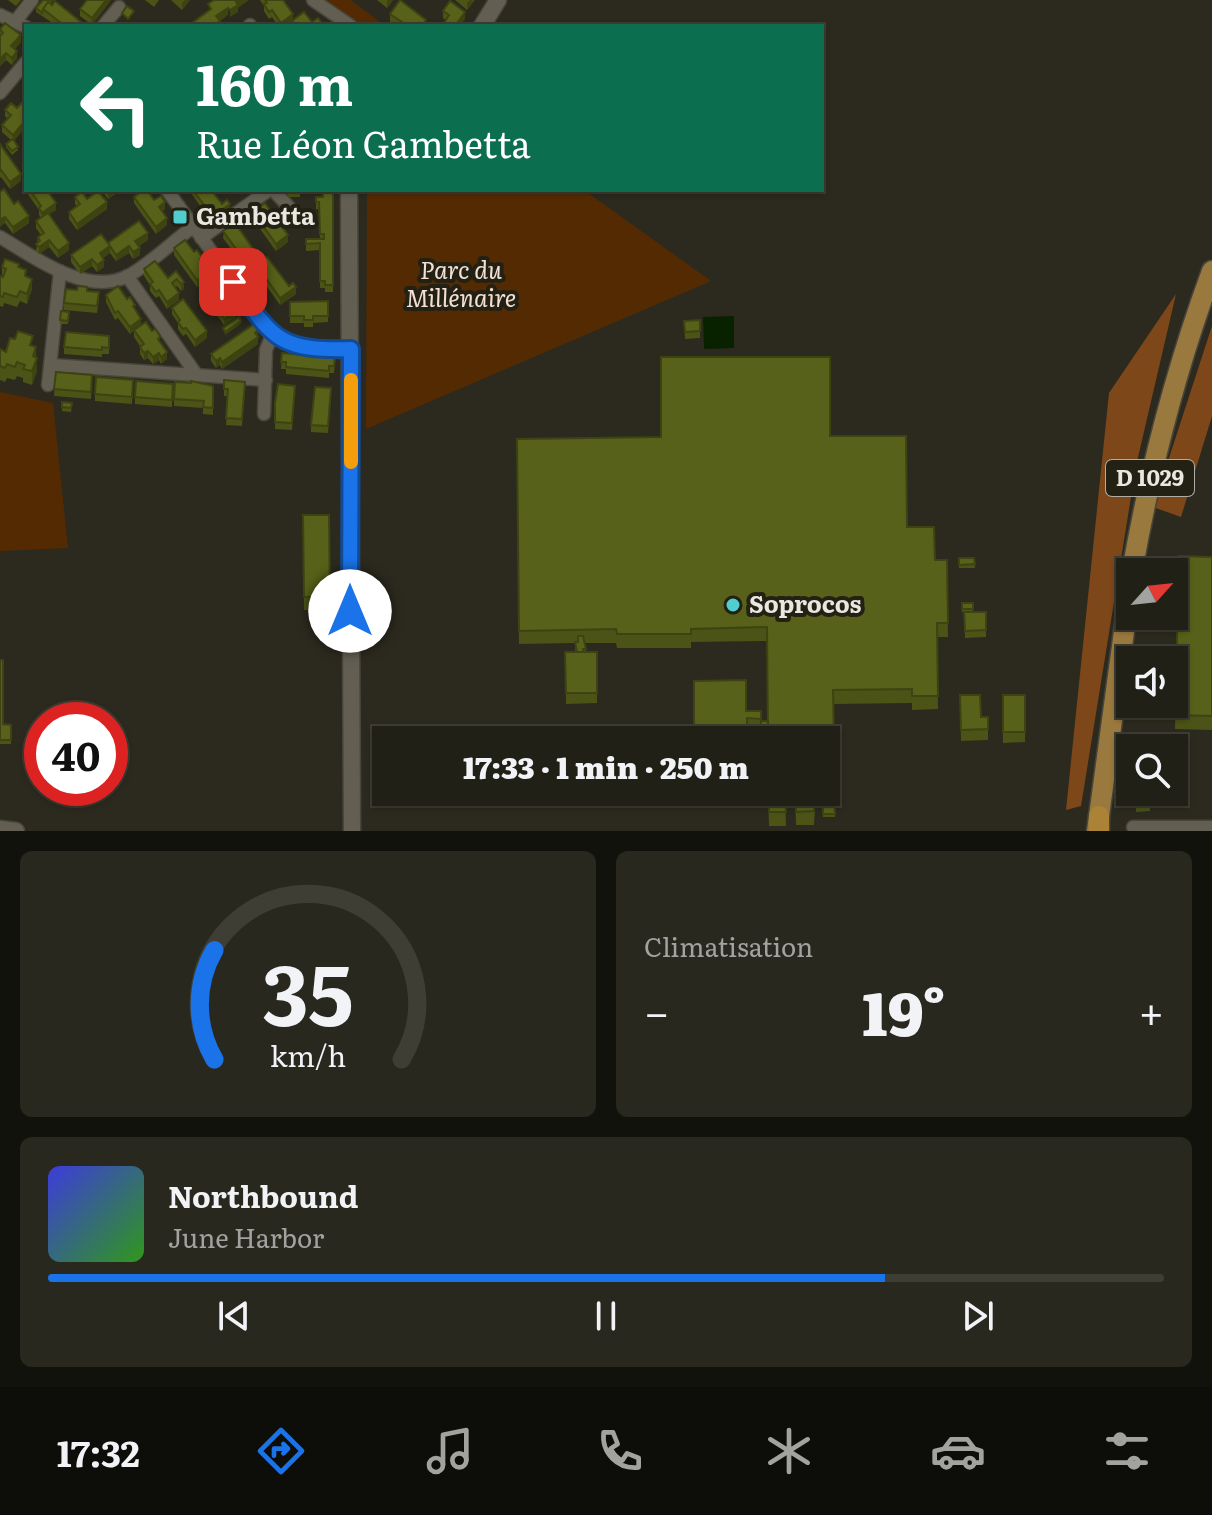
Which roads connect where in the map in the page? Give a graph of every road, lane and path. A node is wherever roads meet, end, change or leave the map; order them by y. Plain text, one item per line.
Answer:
1 (32, 0) edge
2 (313, 0) edge
3 (498, 0) edge
4 (119, 7) dead end
5 (0, 15) edge
6 (21, 24) edge
7 (105, 24) edge
8 (347, 24) edge
9 (483, 24) edge
10 (24, 64) edge
11 (0, 93) edge
12 (168, 192) edge
13 (268, 192) edge
14 (273, 192) edge
15 (349, 192) edge
16 (289, 207) dead end
17 (193, 227) junction
18 (0, 237) edge
19 (201, 238) junction
20 (60, 271) junction
21 (1212, 271) edge
22 (127, 276) junction
23 (272, 335) junction
24 (351, 349) junction
25 (51, 365) junction
26 (196, 374) junction
27 (266, 380) junction
28 (48, 385) dead end
29 (264, 414) dead end
30 (1135, 558) edge
31 (1124, 630) edge
32 (1099, 826) edge
33 (1133, 827) dead end
34 (1212, 827) edge
35 (0, 829) edge
36 (16, 831) edge
37 (352, 831) edge

1 - 6 street
2 - 8 street
3 - 9 street
4 - 7 street
5 - 6 street
10 - 11 street
12 - 17 street
13 - 19 street
14 - 16 street
15 - 24 street
17 - 19 street
17 - 22 street
18 - 20 street
19 - 23 street
20 - 22 street
20 - 25 street
21 - 30 main road, D 1029
22 - 26 street
23 - 24 street
23 - 27 street
24 - 37 street
25 - 26 street
25 - 28 street
26 - 27 street
27 - 29 street
31 - 32 main road
33 - 34 street
35 - 36 street

